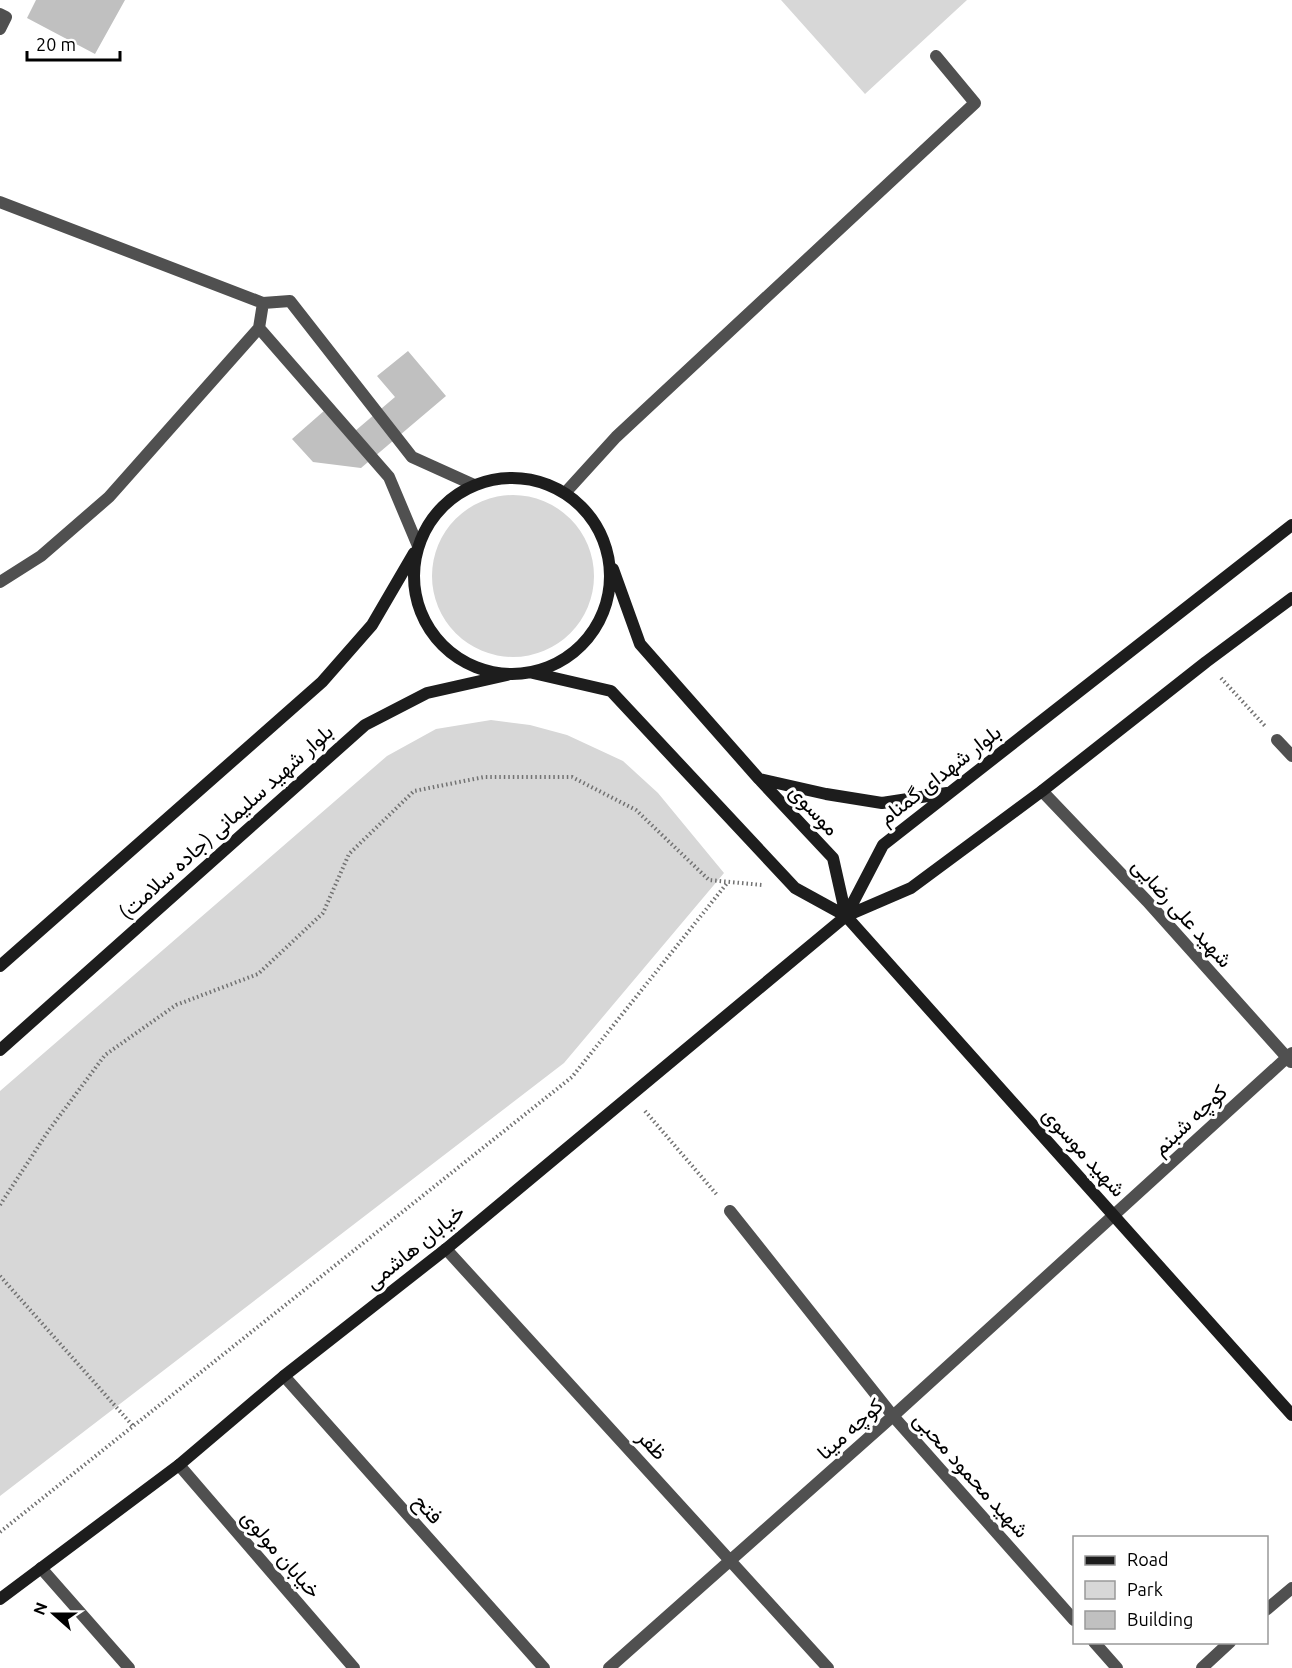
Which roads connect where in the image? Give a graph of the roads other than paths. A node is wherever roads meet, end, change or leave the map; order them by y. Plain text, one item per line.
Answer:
1 (0, 14) edge
2 (0, 29) edge
3 (936, 56) dead end
4 (0, 202) edge
5 (263, 303) junction
6 (259, 328) junction
7 (474, 485) junction
8 (565, 493) junction
9 (1292, 525) edge
10 (418, 546) junction
11 (608, 555) junction
12 (0, 582) edge
13 (1292, 598) edge
14 (533, 673) junction
15 (507, 675) junction
16 (1277, 740) road end
17 (1292, 756) edge
18 (759, 779) junction
19 (1041, 791) junction
20 (948, 793) junction
21 (846, 916) junction
22 (0, 966) edge
23 (0, 1050) edge
24 (1290, 1058) edge
25 (730, 1210) road end
26 (1115, 1216) junction
27 (446, 1249) junction
28 (284, 1376) junction
29 (1292, 1415) edge
30 (893, 1416) junction
31 (179, 1465) junction
32 (732, 1561) junction
33 (41, 1568) junction
34 (1292, 1588) edge
35 (0, 1599) edge
36 (1268, 1608) edge
37 (1073, 1619) edge
38 (1096, 1644) edge
39 (1228, 1644) edge
40 (129, 1668) edge
41 (354, 1668) edge
42 (544, 1668) edge
43 (609, 1668) edge
44 (828, 1668) edge
45 (1117, 1668) edge
46 (1202, 1668) edge

1 - 2 street
3 - 8 street
4 - 5 street
5 - 6 street
5 - 7 street
6 - 10 street
6 - 12 street
7 - 8 main road
7 - 10 main road
8 - 11 main road
9 - 20 main road, بلوار شهدای گمنام
10 - 15 main road
10 - 22 main road, بلوار شهید سلیمانی (جاده سلامت)
11 - 14 main road
11 - 18 main road, موسوی
13 - 19 main road
14 - 15 main road
14 - 21 main road
15 - 23 main road, بلوار شهید سلیمانی (جاده سلامت)
16 - 17 street
18 - 20 main road
18 - 21 main road, موسوی
19 - 21 main road
19 - 24 street, شهید علی رضایی
20 - 21 main road, بلوار شهدای گمنام
21 - 26 main road, شهید موسوی
21 - 27 main road, خیابان هاشمی
24 - 26 street, کوچه شبنم
25 - 30 street, شهید محمود محبی
26 - 29 main road, شهید موسوی
26 - 30 street, کوچه مینا
27 - 28 main road, خیابان هاشمی
27 - 32 street, ظفر
28 - 31 main road, خیابان هاشمی
28 - 42 street, فتح
30 - 32 street, کوچه مینا
30 - 37 street, شهید محمود محبی
31 - 33 main road, خیابان هاشمی
31 - 41 street, خیابان مولوی
32 - 43 street, کوچه مینا
32 - 44 street, ظفر
33 - 35 main road, خیابان هاشمی
33 - 40 street
34 - 36 street
38 - 45 street
39 - 46 street

